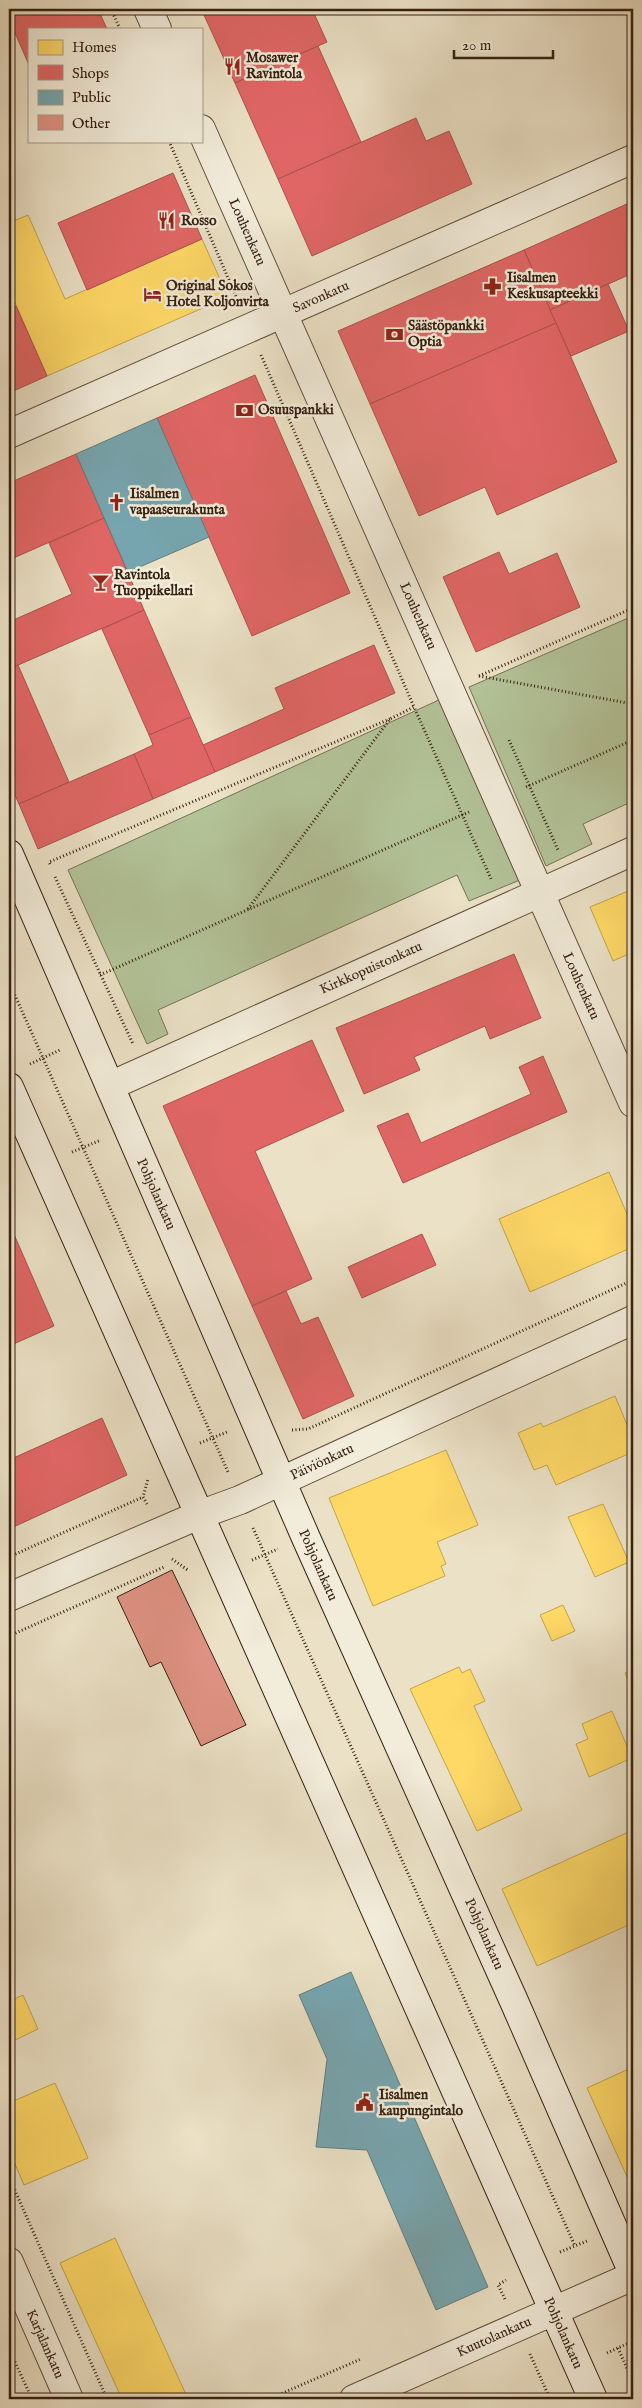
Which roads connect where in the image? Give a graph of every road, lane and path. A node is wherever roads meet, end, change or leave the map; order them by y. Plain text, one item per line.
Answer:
1 (111, 9) edge
2 (148, 9) edge
3 (120, 28) edge
4 (157, 28) edge
5 (202, 131) edge
6 (168, 142) edge
7 (633, 158) edge
8 (284, 314) junction
9 (250, 329) junction
10 (9, 434) edge
11 (633, 608) edge
12 (479, 676) junction
13 (483, 684) dead end
14 (633, 704) edge
15 (414, 707) junction
16 (390, 719) junction
17 (506, 735) dead end
18 (633, 740) edge
19 (530, 786) junction
20 (477, 808) dead end
21 (462, 815) junction
22 (633, 851) edge
23 (9, 854) edge
24 (560, 855) dead end
25 (493, 884) dead end
26 (540, 892) junction
27 (248, 909) junction
28 (100, 975) junction
29 (9, 982) edge
30 (135, 1049) dead end
31 (60, 1050) dead end
32 (42, 1058) junction
33 (16, 1077) edge
34 (110, 1086) junction
35 (633, 1103) edge
36 (16, 1122) edge
37 (128, 1129) junction
38 (83, 1148) junction
39 (43, 1164) junction
40 (633, 1280) edge
41 (633, 1320) edge
42 (255, 1420) junction
43 (308, 1429) dead end
44 (212, 1438) junction
45 (172, 1455) junction
46 (281, 1481) junction
47 (143, 1497) dead end
48 (240, 1500) junction
49 (199, 1515) junction
50 (285, 1546) dead end
51 (265, 1555) junction
52 (9, 1557) edge
53 (174, 1562) dead end
54 (244, 1564) dead end
55 (165, 1566) dead end
56 (191, 1576) dead end
57 (9, 1598) edge
58 (9, 1636) edge
59 (9, 2177) edge
60 (575, 2246) dead end
61 (9, 2262) edge
62 (633, 2274) edge
63 (552, 2312) junction
64 (633, 2341) edge
65 (9, 2349) edge
66 (633, 2382) edge
67 (32, 2399) edge
68 (69, 2399) edge
69 (107, 2399) edge
70 (354, 2399) edge
71 (593, 2399) edge

1 - 3 path
2 - 4 street
5 - 8 street, Louhenkatu
6 - 9 path
7 - 8 street, Savonkatu
8 - 9 street, Savonkatu
8 - 26 street, Louhenkatu
9 - 10 street, Savonkatu
9 - 15 path
11 - 12 path
12 - 13 path
12 - 14 path
15 - 16 path
15 - 21 path
16 - 27 path
16 - 28 path
17 - 19 path
18 - 19 path
19 - 24 path
20 - 21 path
21 - 25 path
21 - 27 path
22 - 26 street, Kirkkopuistonkatu
23 - 34 street, Pohjolankatu
26 - 34 street, Kirkkopuistonkatu
26 - 35 street, Louhenkatu
27 - 28 path
28 - 30 path
29 - 32 path
31 - 32 path
32 - 33 path
32 - 38 path
33 - 36 street, Pohjolankatu
34 - 37 street, Pohjolankatu
36 - 39 street, Pohjolankatu
37 - 38 path
37 - 42 street, Pohjolankatu
38 - 39 path
38 - 44 path
39 - 45 street, Pohjolankatu
40 - 43 path
41 - 46 street, Päiviönkatu
42 - 44 path
42 - 46 street, Pohjolankatu
44 - 45 path
44 - 48 path
45 - 49 street, Pohjolankatu
46 - 48 street, Päiviönkatu
46 - 62 street, Pohjolankatu
47 - 52 path
48 - 49 street, Päiviönkatu
48 - 51 path
49 - 57 street, Päiviönkatu
49 - 63 street, Pohjolankatu
50 - 51 path
51 - 54 path
51 - 60 path
53 - 56 path
55 - 58 path
59 - 69 path
61 - 68 street, Karjalankatu
62 - 63 street, Kuutolankatu
63 - 70 street, Kuutolankatu
63 - 71 street, Pohjolankatu
64 - 66 path
65 - 67 path

